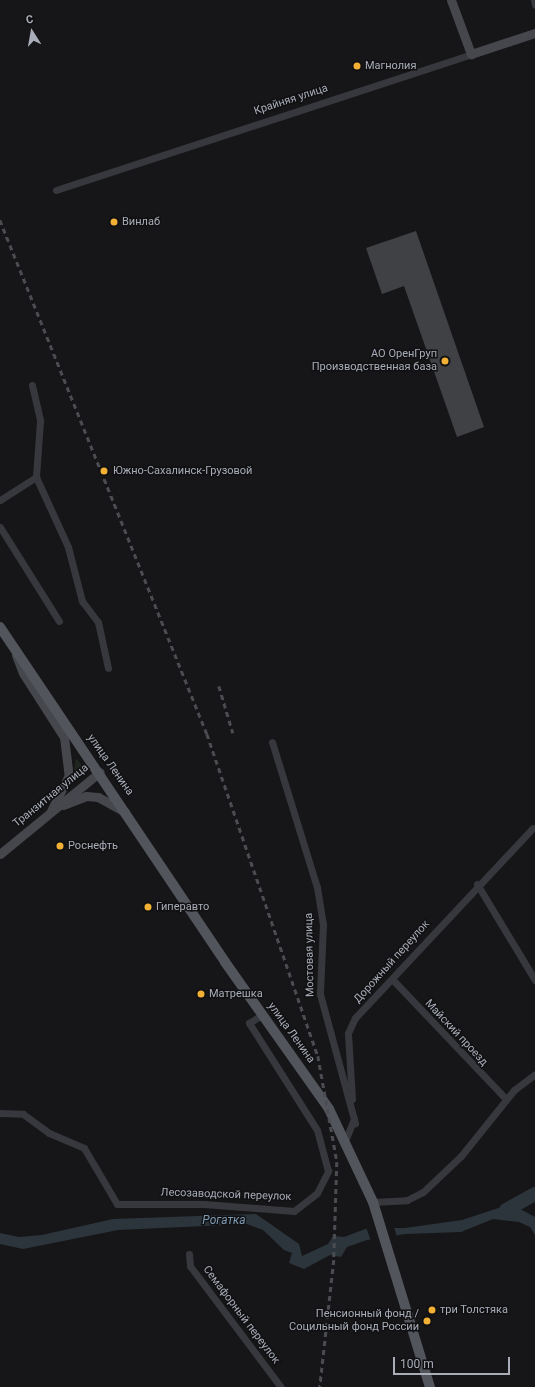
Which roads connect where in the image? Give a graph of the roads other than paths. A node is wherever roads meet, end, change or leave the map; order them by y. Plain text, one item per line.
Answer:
1 (452, 0) edge
2 (534, 0) edge
3 (535, 5) edge
4 (535, 33) edge
5 (471, 54) junction
6 (56, 190) dead end
7 (32, 385) dead end
8 (36, 476) junction
9 (0, 500) edge
10 (0, 527) edge
11 (59, 621) dead end
12 (0, 627) edge
13 (12, 644) junction
14 (108, 668) dead end
15 (272, 742) dead end
16 (100, 772) junction
17 (51, 811) junction
18 (129, 814) junction
19 (533, 828) dead end
20 (0, 854) edge
21 (477, 884) junction
22 (392, 980) junction
23 (535, 980) edge
24 (262, 1014) junction
25 (535, 1074) edge
26 (506, 1099) junction
27 (0, 1112) edge
28 (355, 1123) junction
29 (346, 1141) junction
30 (373, 1202) junction
31 (189, 1254) dead end
32 (281, 1387) edge
33 (430, 1387) edge

1 - 5 main road
2 - 3 street
4 - 5 main road, Крайняя улица
5 - 6 street, Крайняя улица
7 - 8 street
8 - 9 street
8 - 14 street
10 - 11 street
12 - 13 main road, улица Ленина
13 - 16 main road, улица Ленина
13 - 17 main road
15 - 28 street, Мостовая улица
16 - 17 main road, Транзитная улица
16 - 18 main road, улица Ленина
17 - 18 main road
17 - 20 main road, Транзитная улица
18 - 24 main road, улица Ленина
19 - 21 street, Дорожный переулок
21 - 22 street, Дорожный переулок
21 - 23 street
22 - 26 street, Майский проезд
22 - 28 street, Дорожный переулок
24 - 27 street, Лесозаводской переулок
24 - 29 main road, улица Ленина
25 - 26 street
26 - 30 street
28 - 29 street
29 - 30 main road, улица Ленина
30 - 33 main road, улица Ленина
31 - 32 street, Семафорный переулок

